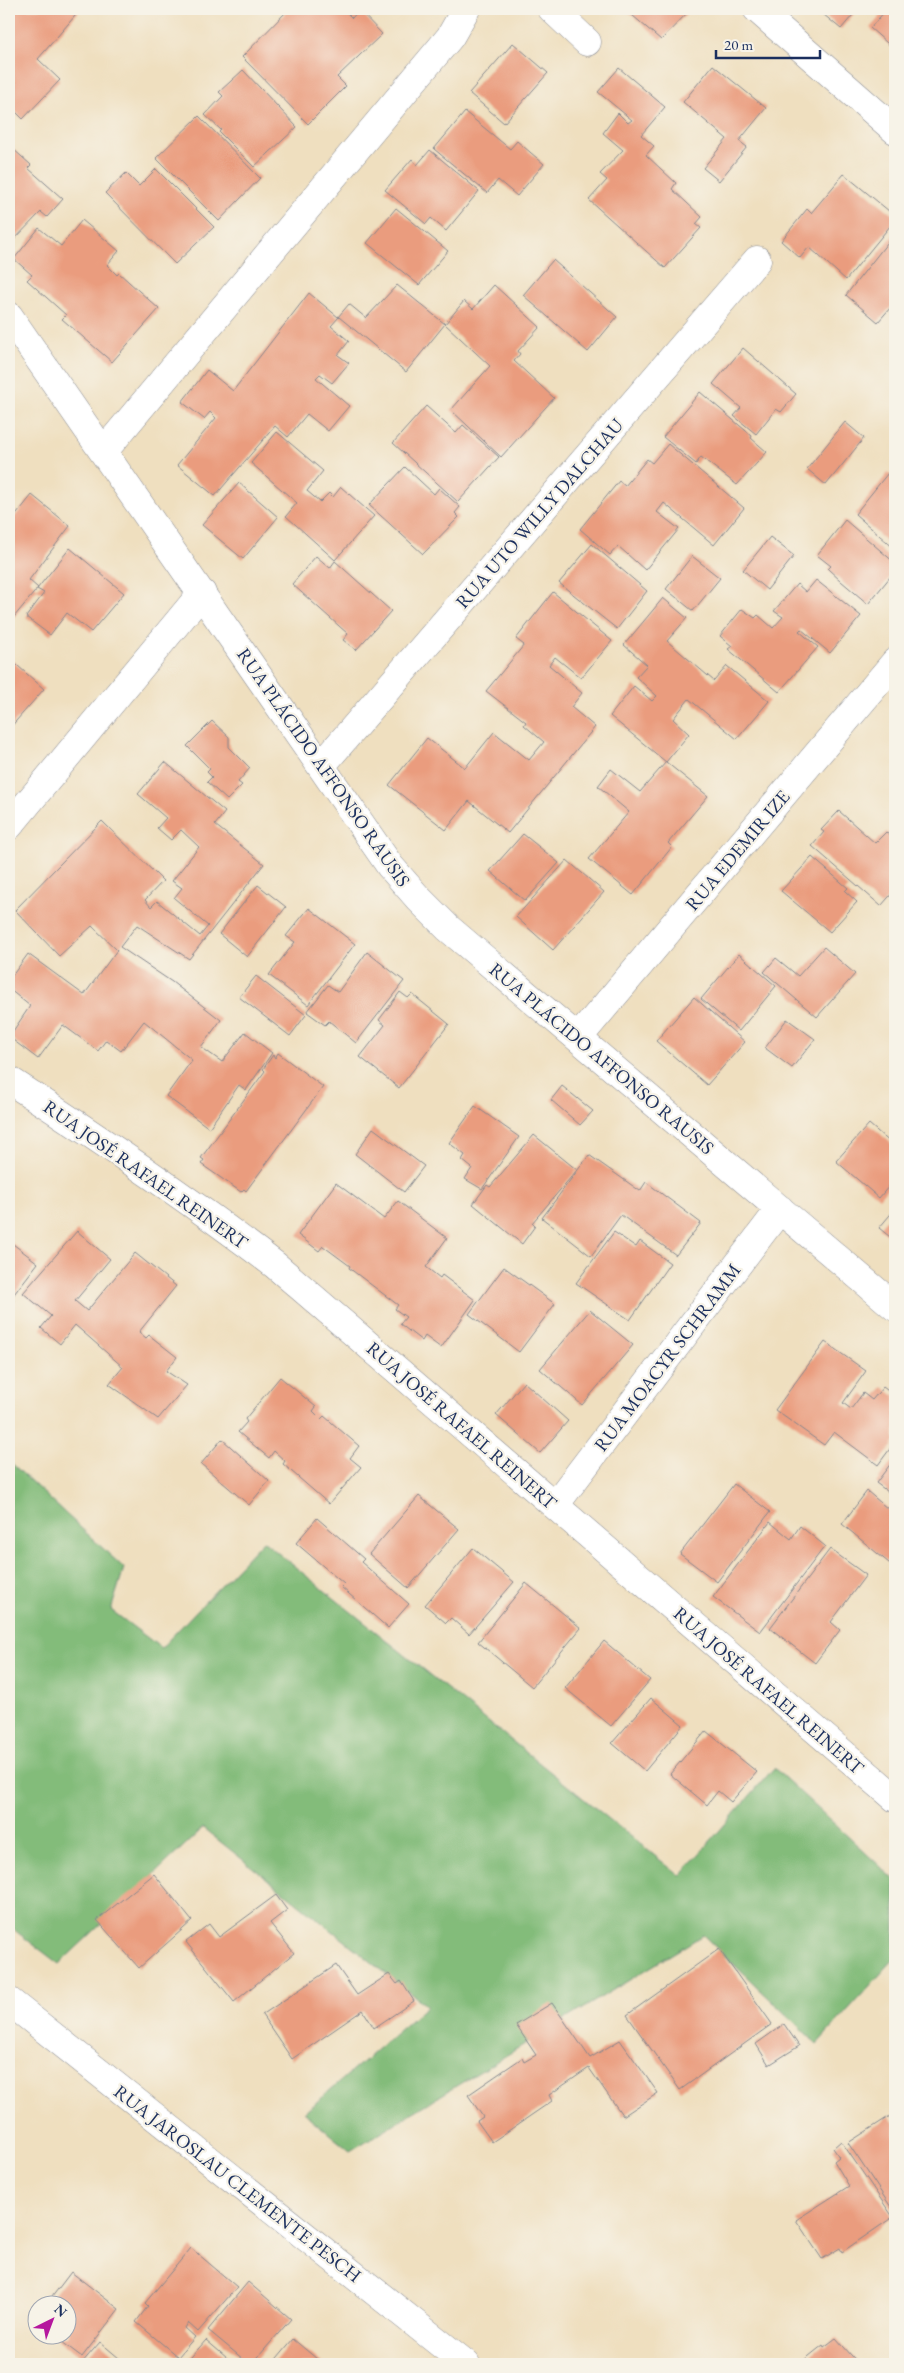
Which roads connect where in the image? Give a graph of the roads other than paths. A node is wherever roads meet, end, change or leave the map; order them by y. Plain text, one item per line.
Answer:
1 (466, 9) edge
2 (552, 9) edge
3 (757, 9) edge
4 (587, 42) dead end
5 (895, 130) edge
6 (757, 260) dead end
7 (9, 316) edge
8 (104, 451) junction
9 (202, 593) junction
10 (895, 662) edge
11 (321, 766) junction
12 (9, 826) edge
13 (578, 1038) junction
14 (9, 1080) edge
15 (780, 1209) junction
16 (895, 1307) edge
17 (555, 1505) junction
18 (895, 1798) edge
19 (9, 2001) edge
20 (466, 2364) edge

1 - 8 street
2 - 4 street
3 - 5 street
6 - 11 street, RUA UTO WILLY DALCHAU
7 - 8 street, RUA PLÁCIDO AFFONSO RAUSIS
8 - 9 street, RUA PLÁCIDO AFFONSO RAUSIS
9 - 11 street, RUA PLÁCIDO AFFONSO RAUSIS
9 - 12 street
10 - 13 street, RUA EDEMIR IZE
11 - 13 street, RUA PLÁCIDO AFFONSO RAUSIS
13 - 15 street, RUA PLÁCIDO AFFONSO RAUSIS
14 - 17 street, RUA JOSÉ RAFAEL REINERT
15 - 16 street, RUA PLÁCIDO AFFONSO RAUSIS
15 - 17 street, RUA MOACYR SCHRAMM
17 - 18 street, RUA JOSÉ RAFAEL REINERT
19 - 20 street, RUA JAROSLAU CLEMENTE PESCH

